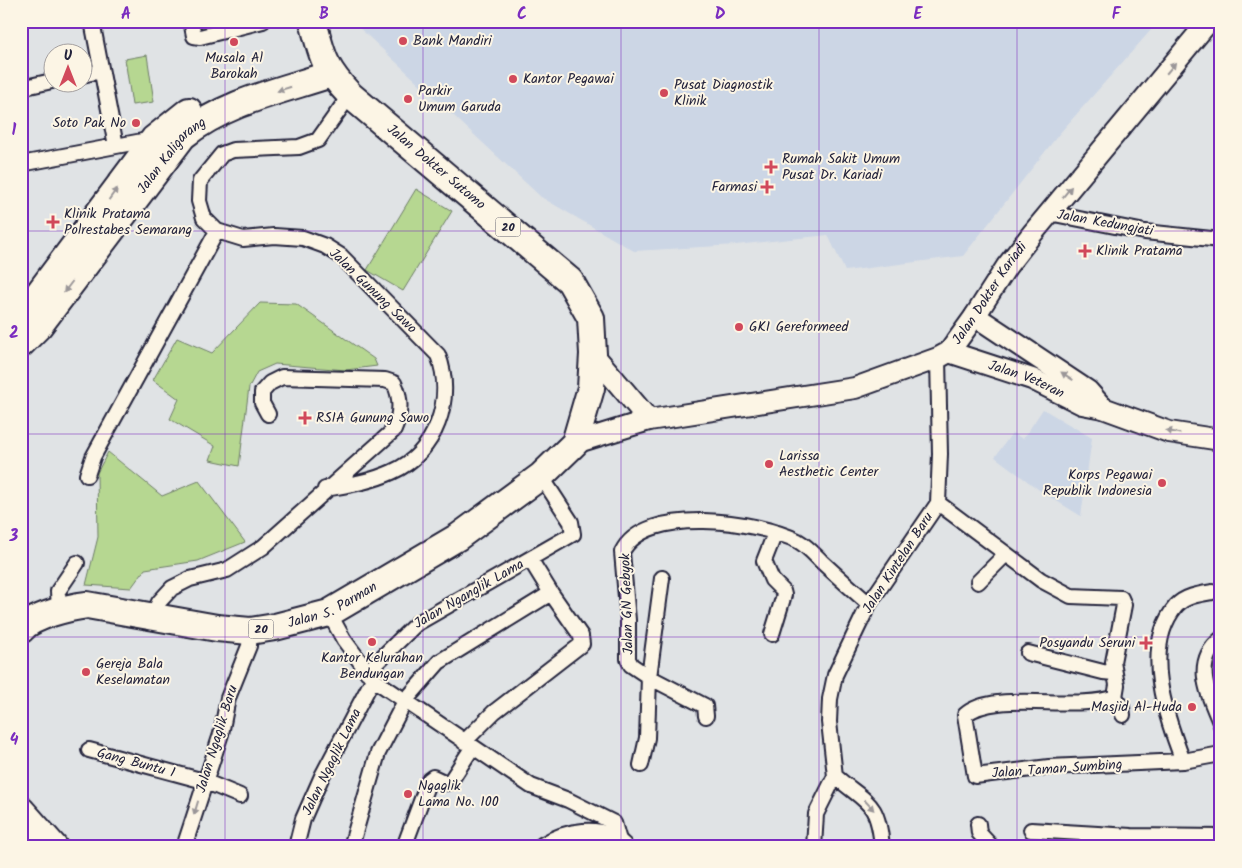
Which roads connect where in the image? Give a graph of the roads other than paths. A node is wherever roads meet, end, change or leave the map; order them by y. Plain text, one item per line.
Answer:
1 (92, 21) edge
2 (191, 21) edge
3 (263, 21) edge
4 (313, 21) edge
5 (1209, 21) edge
6 (327, 66) junction
7 (101, 71) junction
8 (92, 73) edge
9 (42, 83) edge
10 (21, 88) edge
11 (350, 95) junction
12 (154, 139) junction
13 (116, 146) junction
14 (21, 164) edge
15 (1049, 213) junction
16 (217, 231) junction
17 (1221, 240) edge
18 (83, 251) junction
19 (975, 316) junction
20 (21, 317) edge
21 (21, 344) edge
22 (594, 354) junction
23 (943, 355) junction
24 (1104, 408) junction
25 (268, 414) dead end
26 (649, 420) junction
27 (1221, 440) edge
28 (575, 443) junction
29 (87, 474) dead end
30 (541, 476) junction
31 (325, 489) junction
32 (938, 502) junction
33 (775, 533) junction
34 (1005, 555) junction
35 (530, 559) junction
36 (77, 563) dead end
37 (662, 578) dead end
38 (978, 582) dead end
39 (551, 592) junction
40 (1212, 592) dead end
41 (869, 604) junction
42 (59, 611) junction
43 (329, 614) junction
44 (153, 616) junction
45 (21, 630) edge
46 (250, 631) junction
47 (772, 634) dead end
48 (1221, 639) edge
49 (1028, 653) dead end
50 (1114, 673) junction
51 (370, 676) junction
52 (649, 676) junction
53 (1115, 697) junction
54 (405, 701) junction
55 (1123, 715) dead end
56 (706, 716) dead end
57 (1221, 725) edge
58 (468, 745) junction
59 (89, 750) dead end
60 (1221, 754) edge
61 (1183, 761) junction
62 (641, 766) dead end
63 (835, 776) junction
64 (204, 781) junction
65 (240, 796) dead end
66 (21, 810) edge
67 (978, 824) dead end
68 (1031, 830) dead end
69 (1221, 837) edge
70 (49, 844) edge
71 (621, 845) edge
72 (184, 847) edge
73 (296, 847) edge
74 (350, 847) edge
75 (404, 847) edge
76 (544, 847) edge
77 (814, 847) edge
78 (882, 847) edge
79 (992, 847) edge

1 - 7 street
2 - 3 street
4 - 6 highway, Jalan Dokter Sutomo / 20
15 -> 5 main road, Jalan Dokter Kariadi
6 - 11 highway, Jalan Dokter Sutomo / 20
6 - 12 highway, Jalan Kaligarang
6 -> 18 highway, Jalan Kaligarang
7 - 8 street
7 - 13 street
9 - 10 street
11 - 16 street
11 - 22 highway, Jalan Dokter Sutomo / 20
12 - 13 street
18 -> 12 highway, Jalan Kaligarang
13 - 14 street
15 - 17 street, Jalan Kedungjati
15 - 19 main road, Jalan Dokter Kariadi
16 - 29 street
16 - 31 street, Jalan Gunung Sawo
18 - 20 highway, Jalan Kaligarang
18 -> 21 highway, Jalan Kaligarang
19 - 23 main road, Jalan Dokter Kariadi
24 -> 19 main road, Jalan Veteran
22 - 26 main road
22 - 28 highway, Jalan Dokter Sutomo / 20
23 - 24 main road, Jalan Veteran
23 - 26 main road
23 - 32 street, Jalan Kintelan Baru
27 -> 24 main road, Jalan Veteran
25 - 31 street
26 - 28 main road
28 - 30 highway, Jalan S. Parman / 20
30 - 35 street, Jalan Nganglik Lama
30 - 43 highway, Jalan S. Parman / 20
31 - 44 street
32 - 34 street
32 - 41 street, Jalan Kintelan Baru
33 - 41 street, Jalan GN Gebyok
33 - 47 street
33 - 52 street, Jalan GN Gebyok
34 - 38 street
34 - 50 street
35 - 39 street
35 - 51 street, Jalan Nganglik Lama
36 - 42 street
37 - 52 street
39 - 54 street
39 - 58 street
40 - 61 street
41 - 63 street, Jalan Kintelan Baru
42 - 44 highway, Jalan S. Parman / 20
42 - 45 highway, Jalan S. Parman / 20
43 - 46 highway, Jalan S. Parman / 20
43 - 51 street
44 - 46 highway, Jalan S. Parman / 20
46 - 64 street, Jalan Ngaglik Baru
48 - 57 street
49 - 50 street
50 - 53 street
51 - 54 street
51 - 73 street, Jalan Ngaglik Lama
52 - 56 street, Jalan GN Gebyok
52 - 62 street
53 - 55 street
53 - 61 street, Jalan Taman Sumbing
54 - 58 street
54 - 74 street
58 - 71 street
58 - 75 street
59 - 64 street, Gang Buntu 1
60 - 61 street, Jalan Taman Sumbing
63 - 77 street
63 -> 78 street
64 - 65 street, Gang Buntu 1
64 -> 72 street, Jalan Ngaglik Baru
66 - 70 highway
67 - 79 street
68 - 69 street
71 - 76 main road

